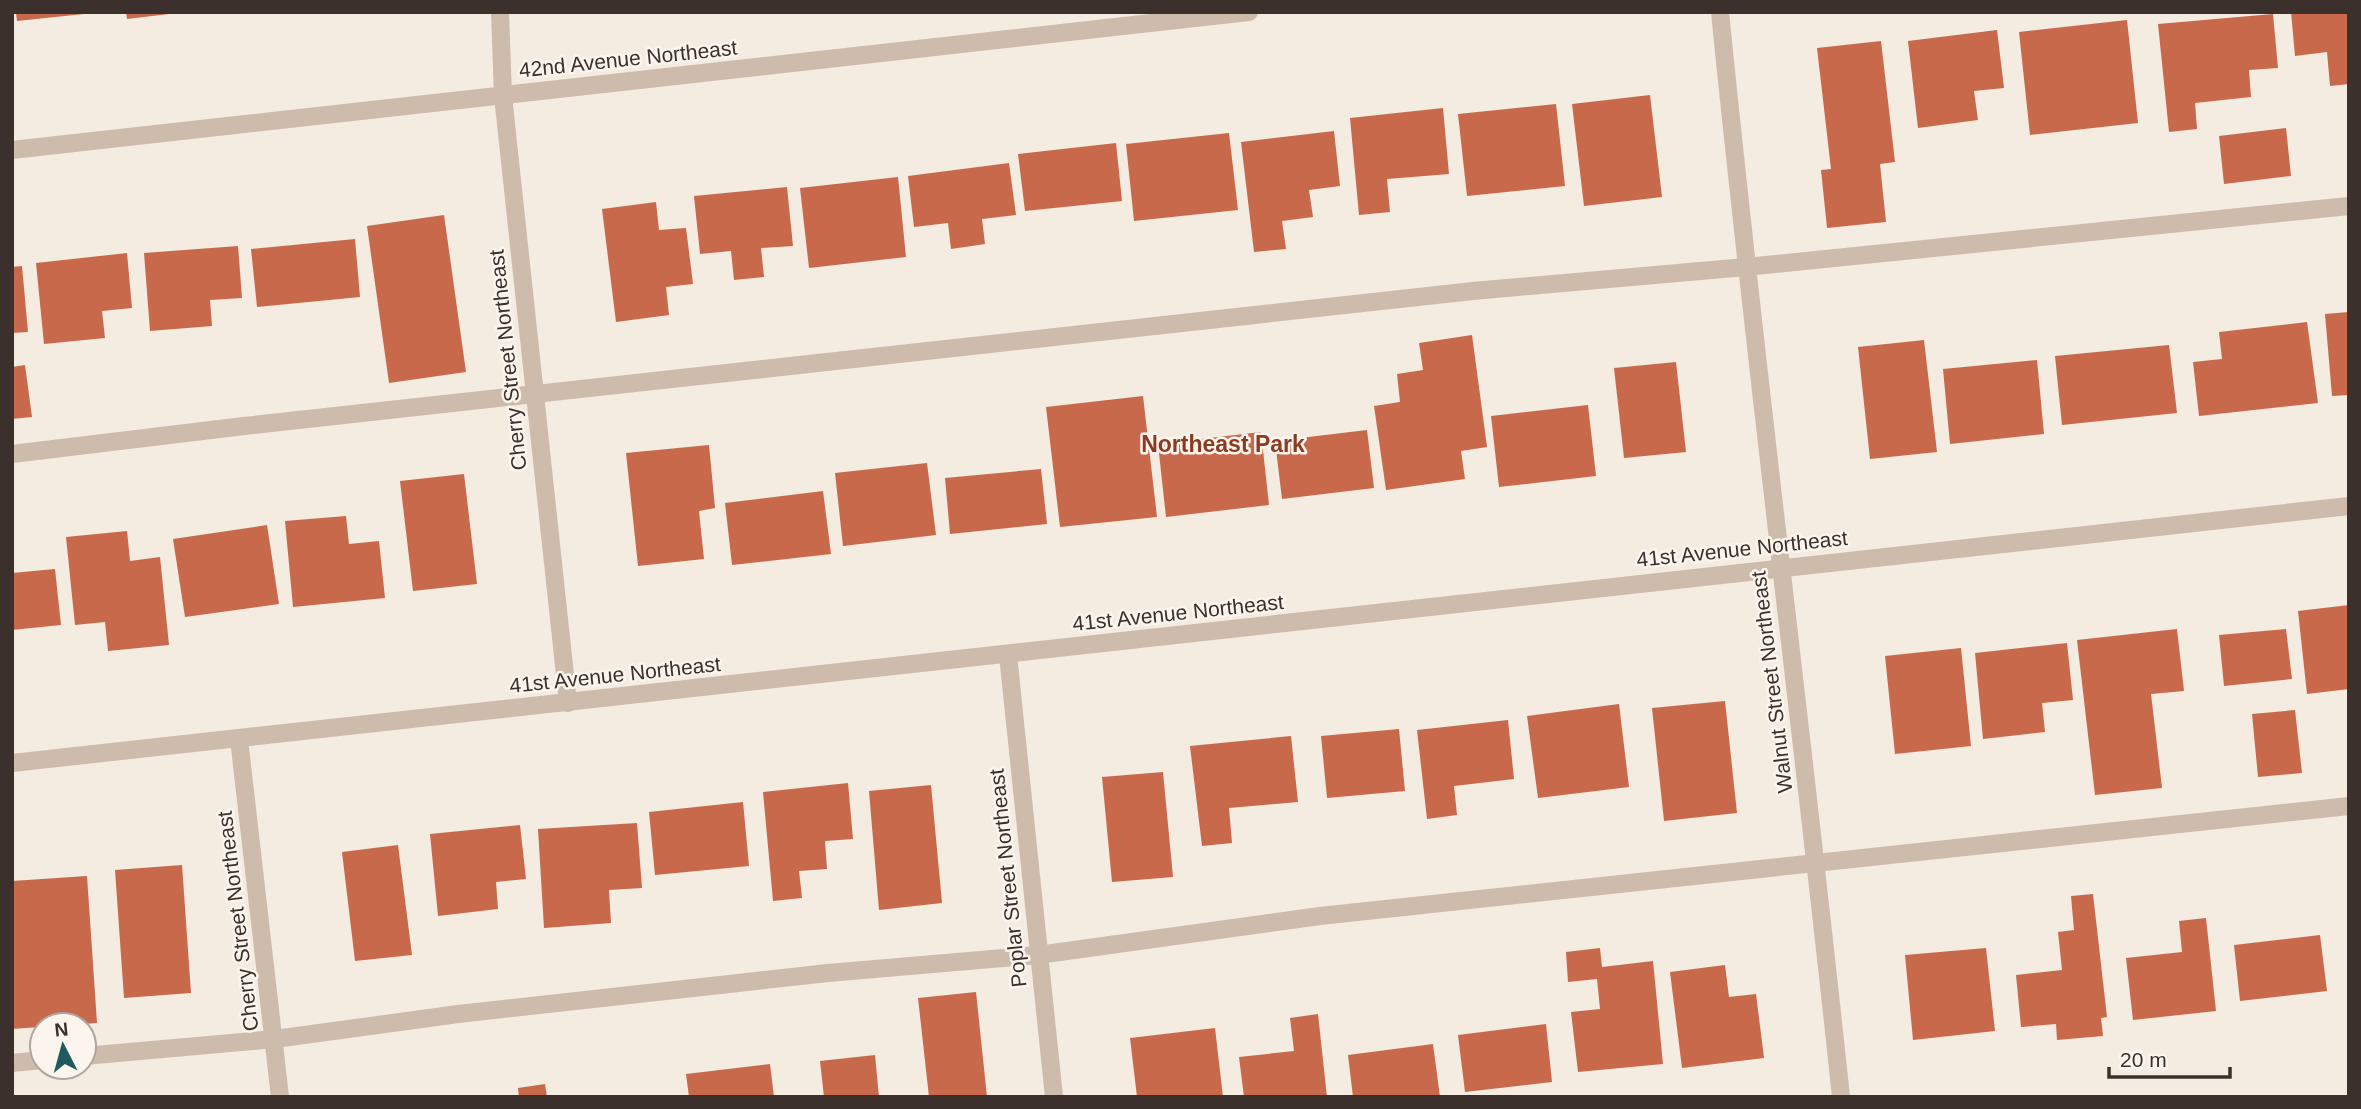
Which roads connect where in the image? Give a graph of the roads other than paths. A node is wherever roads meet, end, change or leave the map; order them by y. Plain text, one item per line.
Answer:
1 (500, 12) edge
2 (1249, 12) edge
3 (1720, 12) edge
4 (503, 96) junction
5 (12, 150) edge
6 (2349, 206) edge
7 (1746, 267) junction
8 (535, 394) junction
9 (12, 454) edge
10 (2349, 506) edge
11 (1781, 568) junction
12 (1008, 655) junction
13 (568, 703) junction
14 (239, 739) junction
15 (12, 763) edge
16 (2349, 806) edge
17 (1817, 864) junction
18 (1038, 955) junction
19 (275, 1039) junction
20 (98, 1055) edge
21 (280, 1097) edge
22 (1054, 1097) edge
23 (1841, 1097) edge

1 - 4 street, Cherry Street Northeast
2 - 4 street, 42nd Avenue Northeast
3 - 7 street, Walnut Street Northeast
4 - 5 street, 42nd Avenue Northeast
4 - 8 street, Cherry Street Northeast
6 - 7 street
7 - 8 street
7 - 11 street, Walnut Street Northeast
8 - 9 street
8 - 13 street, Cherry Street Northeast
10 - 11 street, 41st Avenue Northeast
11 - 12 street, 41st Avenue Northeast
11 - 17 street, Walnut Street Northeast
12 - 13 street, 41st Avenue Northeast
12 - 18 street, Poplar Street Northeast
13 - 14 street, 41st Avenue Northeast
14 - 15 street, 41st Avenue Northeast
14 - 19 street, Cherry Street Northeast
16 - 17 street
17 - 18 street
17 - 23 street, Walnut Street Northeast
18 - 19 street
18 - 22 street, Poplar Street Northeast
19 - 20 street
19 - 21 street, Cherry Street Northeast

